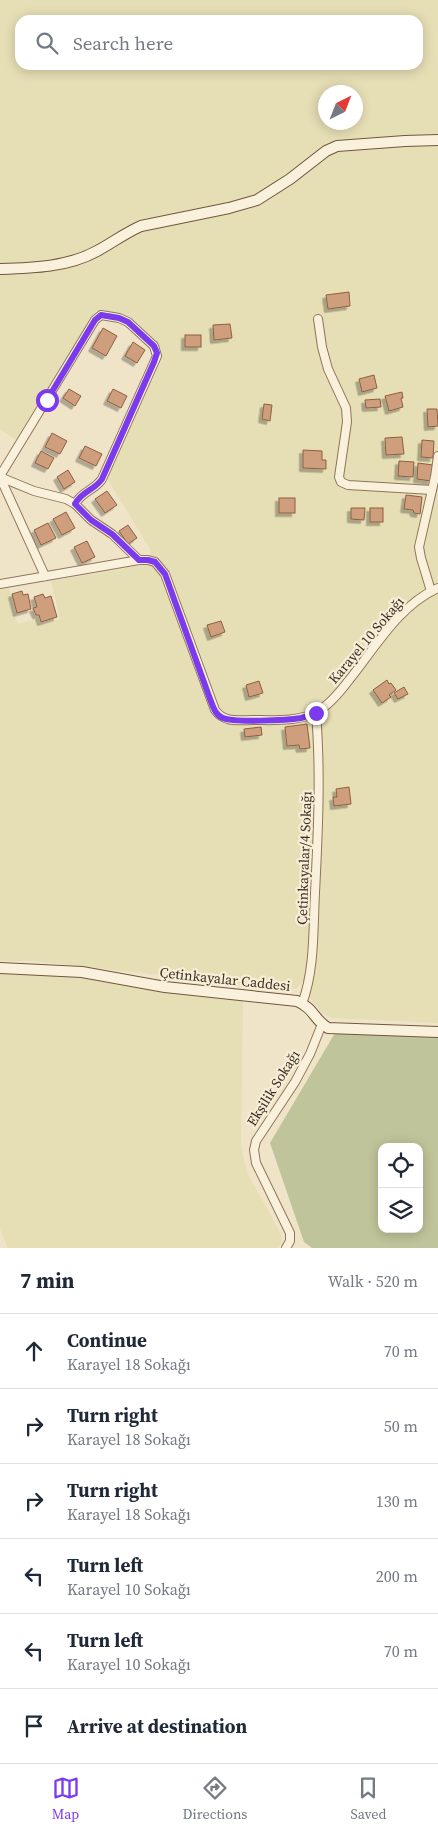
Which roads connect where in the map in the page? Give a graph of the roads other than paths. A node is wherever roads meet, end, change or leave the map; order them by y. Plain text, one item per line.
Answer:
1 (438, 140) edge
2 (0, 269) edge
3 (318, 319) dead end
4 (438, 456) edge
5 (0, 476) edge
6 (432, 490) junction
7 (75, 504) junction
8 (139, 560) junction
9 (45, 576) junction
10 (0, 584) edge
11 (435, 589) edge
12 (316, 713) junction
13 (0, 968) edge
14 (302, 1004) junction
15 (322, 1024) junction
16 (438, 1032) edge
17 (286, 1248) edge

1 - 2 street
3 - 6 street
4 - 6 street
5 - 7 street, Karayel 10 Sokağı
5 - 7 street
5 - 9 street
6 - 11 street
7 - 8 street, Karayel 10 Sokağı
8 - 9 street
8 - 12 street, Karayel 10 Sokağı
9 - 10 street
11 - 12 street, Karayel 10 Sokağı
12 - 14 street, Çetinkayalar/4 Sokağı
13 - 14 street, Çetinkayalar Caddesi
14 - 15 street, Çetinkayalar Caddesi
15 - 16 street
15 - 17 street, Ekşilik Sokağı

